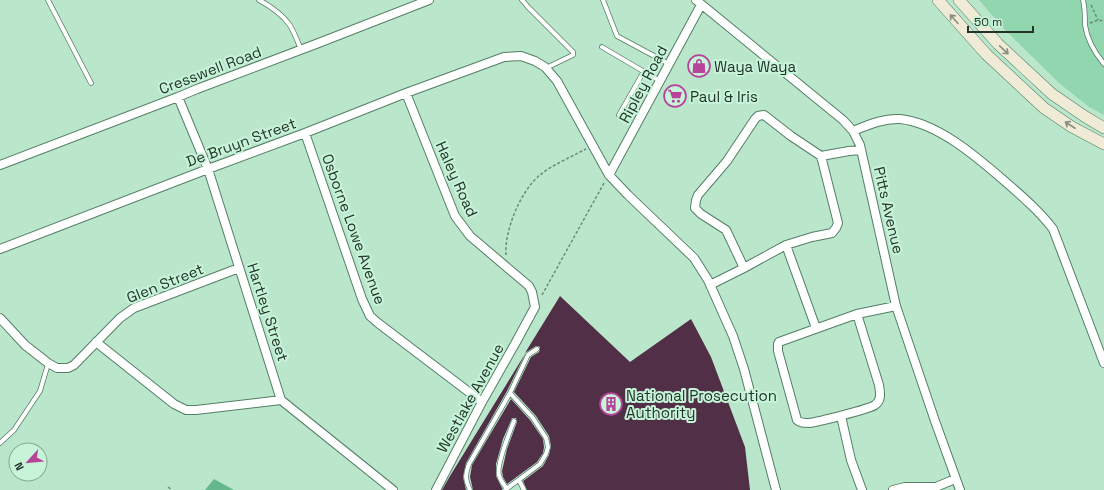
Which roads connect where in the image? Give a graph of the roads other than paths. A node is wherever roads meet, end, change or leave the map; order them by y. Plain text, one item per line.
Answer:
1 (48, 0) edge
2 (259, 0) edge
3 (429, 0) edge
4 (522, 0) edge
5 (603, 0) edge
6 (938, 0) edge
7 (959, 0) edge
8 (1082, 0) edge
9 (698, 2) edge
10 (602, 47) dead end
11 (302, 50) junction
12 (1104, 64) edge
13 (669, 65) junction
14 (546, 68) junction
15 (644, 71) junction
16 (660, 81) junction
17 (91, 83) dead end
18 (406, 93) junction
19 (178, 97) junction
20 (618, 115) dead end
21 (1104, 128) edge
22 (853, 131) junction
23 (305, 133) junction
24 (1104, 144) edge
25 (861, 150) junction
26 (821, 156) junction
27 (0, 165) edge
28 (208, 169) junction
29 (609, 175) junction
30 (786, 245) junction
31 (0, 249) edge
32 (239, 268) junction
33 (744, 268) junction
34 (710, 285) junction
35 (896, 306) junction
36 (857, 314) junction
37 (0, 318) edge
38 (529, 319) joint
39 (816, 328) junction
40 (96, 342) junction
41 (538, 350) dead end
42 (48, 363) junction
43 (1104, 363) edge
44 (510, 393) junction
45 (281, 400) junction
46 (482, 402) junction
47 (841, 416) junction
48 (514, 421) dead end
49 (0, 443) edge
50 (955, 479) junction
51 (519, 480) junction
52 (937, 488) edge
53 (506, 489) edge
54 (393, 490) edge
55 (436, 490) edge
56 (470, 490) edge
57 (524, 490) edge
58 (776, 490) edge
59 (862, 490) edge
60 (893, 490) edge
61 (960, 490) edge

1 - 17 lane
2 - 11 lane
3 - 11 street, Cresswell Road
4 - 14 lane
5 - 13 lane
24 -> 6 main road
7 -> 21 main road
8 - 12 lane
9 - 13 street, Ripley Road
9 - 22 street, Pitts Avenue
10 - 15 lane
11 - 19 street, Cresswell Road
13 - 16 street, Ripley Road
14 - 18 street, De Bruyn Street
14 - 29 street
15 - 16 lane
15 - 20 lane
16 - 29 street, Ripley Road
18 - 23 street, De Bruyn Street
18 - 38 street, Haley Road
19 - 27 street, Cresswell Road
19 - 28 street, Hartley Street
22 - 25 street, Pitts Avenue
22 - 43 street
23 - 28 street, De Bruyn Street
23 - 46 street, Osborne Lowe Avenue
25 - 26 street
25 - 35 street, Pitts Avenue
26 - 30 street
26 - 33 street
28 - 31 street, De Bruyn Street
28 - 32 street, Hartley Street
29 - 34 street
30 - 33 street
30 - 39 street
32 - 40 street, Glen Street
32 - 45 street, Hartley Street
33 - 34 street
34 - 58 street
35 - 36 street
35 - 50 street, Pitts Avenue
36 - 39 street
36 - 47 street
37 - 42 street
38 - 46 street, Westlake Avenue
39 - 47 street
40 - 42 street, Glen Street
40 - 45 street
41 - 44 lane
42 - 49 lane
44 - 51 lane
44 - 56 lane
45 - 54 street
46 - 55 street, Westlake Avenue
47 - 59 street
48 - 53 lane
50 - 52 street
50 - 61 street, Pitts Avenue
51 - 53 lane
51 - 57 lane
52 - 60 street

